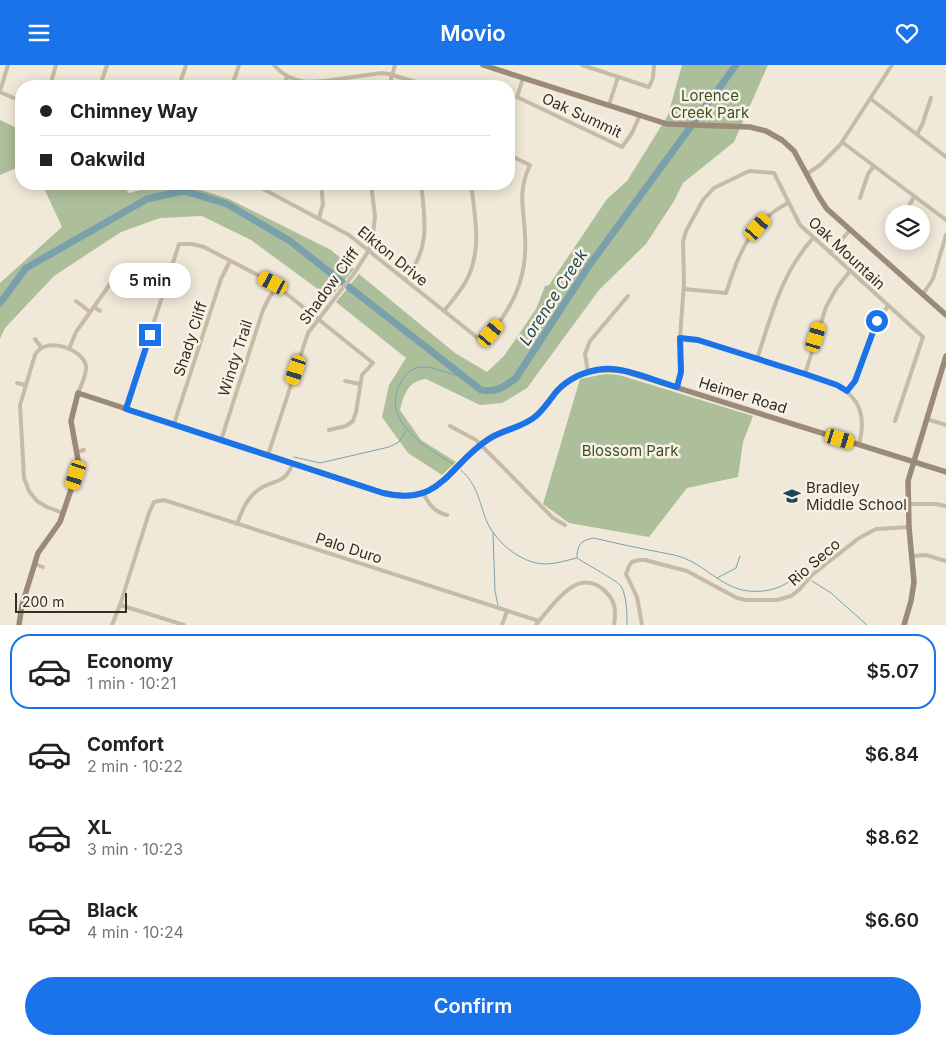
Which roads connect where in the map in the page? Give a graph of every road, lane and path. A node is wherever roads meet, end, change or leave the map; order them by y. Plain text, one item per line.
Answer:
1 (8, 65) edge
2 (56, 65) edge
3 (107, 65) edge
4 (186, 65) edge
5 (239, 65) edge
6 (274, 65) edge
7 (394, 65) edge
8 (582, 65) edge
9 (654, 65) edge
10 (892, 65) edge
11 (487, 66) edge
12 (393, 75) junction
13 (288, 77) junction
14 (618, 77) junction
15 (523, 78) junction
16 (52, 80) edge
17 (102, 80) edge
18 (181, 80) edge
19 (234, 80) edge
20 (287, 80) edge
21 (297, 80) edge
22 (331, 80) edge
23 (391, 80) edge
24 (409, 80) edge
25 (0, 91) edge
26 (15, 98) edge
27 (931, 98) dead end
28 (871, 99) junction
29 (609, 105) junction
30 (640, 115) junction
31 (917, 134) junction
32 (842, 142) junction
33 (946, 157) edge
34 (515, 158) edge
35 (874, 166) junction
36 (807, 174) junction
37 (265, 190) edge
38 (322, 190) edge
39 (372, 190) edge
40 (422, 190) edge
41 (472, 190) edge
42 (914, 197) junction
43 (860, 198) dead end
44 (788, 203) junction
45 (909, 205) edge
46 (319, 218) junction
47 (946, 220) edge
48 (850, 230) junction
49 (946, 235) edge
50 (814, 238) junction
51 (368, 250) junction
52 (830, 253) junction
53 (230, 261) junction
54 (120, 270) dead end
55 (850, 271) junction
56 (405, 279) junction
57 (277, 287) junction
58 (684, 289) junction
59 (923, 294) junction
60 (628, 296) dead end
61 (76, 301) dead end
62 (888, 306) junction
63 (94, 307) junction
64 (100, 311) dead end
65 (444, 311) junction
66 (90, 312) junction
67 (946, 315) edge
68 (318, 319) junction
69 (680, 338) junction
70 (35, 339) dead end
71 (41, 347) junction
72 (69, 349) junction
73 (946, 356) edge
74 (757, 359) junction
75 (588, 372) junction
76 (805, 374) junction
77 (345, 381) dead end
78 (17, 383) dead end
79 (360, 384) junction
80 (25, 385) junction
81 (677, 387) junction
82 (847, 391) junction
83 (78, 393) junction
84 (126, 409) junction
85 (926, 419) junction
86 (895, 421) dead end
87 (174, 424) junction
88 (946, 425) edge
89 (450, 426) dead end
90 (329, 430) dead end
91 (221, 440) junction
92 (480, 445) junction
93 (859, 445) junction
94 (84, 450) dead end
95 (77, 452) junction
96 (268, 455) junction
97 (913, 462) junction
98 (293, 463) junction
99 (946, 472) edge
100 (423, 493) junction
101 (909, 504) junction
102 (946, 506) edge
103 (63, 513) junction
104 (447, 515) dead end
105 (238, 524) junction
106 (565, 525) dead end
107 (909, 527) junction
108 (913, 556) junction
109 (946, 561) edge
110 (35, 564) junction
111 (43, 567) dead end
112 (120, 605) junction
113 (507, 611) junction
114 (538, 623) edge
115 (19, 625) edge
116 (112, 625) edge
117 (184, 625) edge
118 (502, 625) edge
119 (614, 625) edge
120 (642, 625) edge
121 (904, 625) edge

1 - 25 street
2 - 16 street
3 - 17 street
4 - 18 street
5 - 19 street
6 - 13 street
7 - 12 street
8 - 14 street
9 - 14 street
10 - 28 street
11 - 15 street
12 - 22 street
12 - 23 street
12 - 24 street
13 - 20 street
13 - 21 street
14 - 29 street
15 - 29 street
15 - 30 street, Oak Summit
25 - 26 street
27 - 31 street
28 - 31 street
28 - 32 street
29 - 30 street
30 - 36 street
31 - 33 street
32 - 35 street
32 - 36 street
34 - 65 street, Elkton Drive
35 - 42 street
35 - 43 street
36 - 48 street
37 - 46 street, Elkton Drive
38 - 46 street
39 - 51 street, Shadow Cliff
40 - 56 street
41 - 65 street
42 - 45 street
42 - 47 street
44 - 50 street, Oak Mountain
44 - 58 street
44 - 58 street, Oak Mountain
46 - 51 street, Elkton Drive
48 - 52 street
48 - 59 street
49 - 59 street
50 - 52 street, Oak Mountain
50 - 74 street
51 - 56 street, Elkton Drive
51 - 68 street, Shadow Cliff
52 - 55 street, Oak Mountain
53 - 57 street
53 - 84 street
53 - 87 street, Shady Cliff
54 - 63 street
55 - 62 street, Oak Mountain
55 - 76 street
56 - 65 street, Elkton Drive
57 - 68 street
57 - 91 street, Windy Trail
58 - 69 street
59 - 67 street
60 - 75 street
61 - 66 street
62 - 82 street
62 - 86 street, Oak Mountain
63 - 64 street
63 - 66 street
66 - 72 street
68 - 79 street
68 - 96 street, Shadow Cliff
69 - 74 street
69 - 81 street
70 - 71 street
71 - 72 street
71 - 80 street
72 - 83 street
73 - 85 street
74 - 76 street
75 - 81 street, Heimer Road
75 - 92 street, Heimer Road
76 - 82 street
77 - 79 street
78 - 80 street
79 - 90 street
80 - 103 street
81 - 93 street, Heimer Road
82 - 93 street
83 - 84 street, Heimer Road
83 - 95 street
84 - 87 street, Heimer Road
85 - 88 street
85 - 97 street
87 - 91 street, Heimer Road
89 - 92 street
91 - 96 street, Heimer Road
92 - 100 street, Heimer Road
92 - 106 street
93 - 97 street, Heimer Road
94 - 95 street
95 - 103 street
96 - 98 street, Heimer Road
97 - 99 street, Heimer Road
97 - 101 street
98 - 100 street, Heimer Road
98 - 105 street
100 - 104 street
101 - 102 street
101 - 107 street
103 - 110 street
105 - 112 street, Palo Duro
105 - 113 street, Palo Duro
107 - 108 street
107 - 120 street, Rio Seco
108 - 109 street
108 - 121 street
110 - 111 street
110 - 115 street
112 - 116 street
112 - 117 street
113 - 114 street, Palo Duro
113 - 118 street
114 - 119 street

